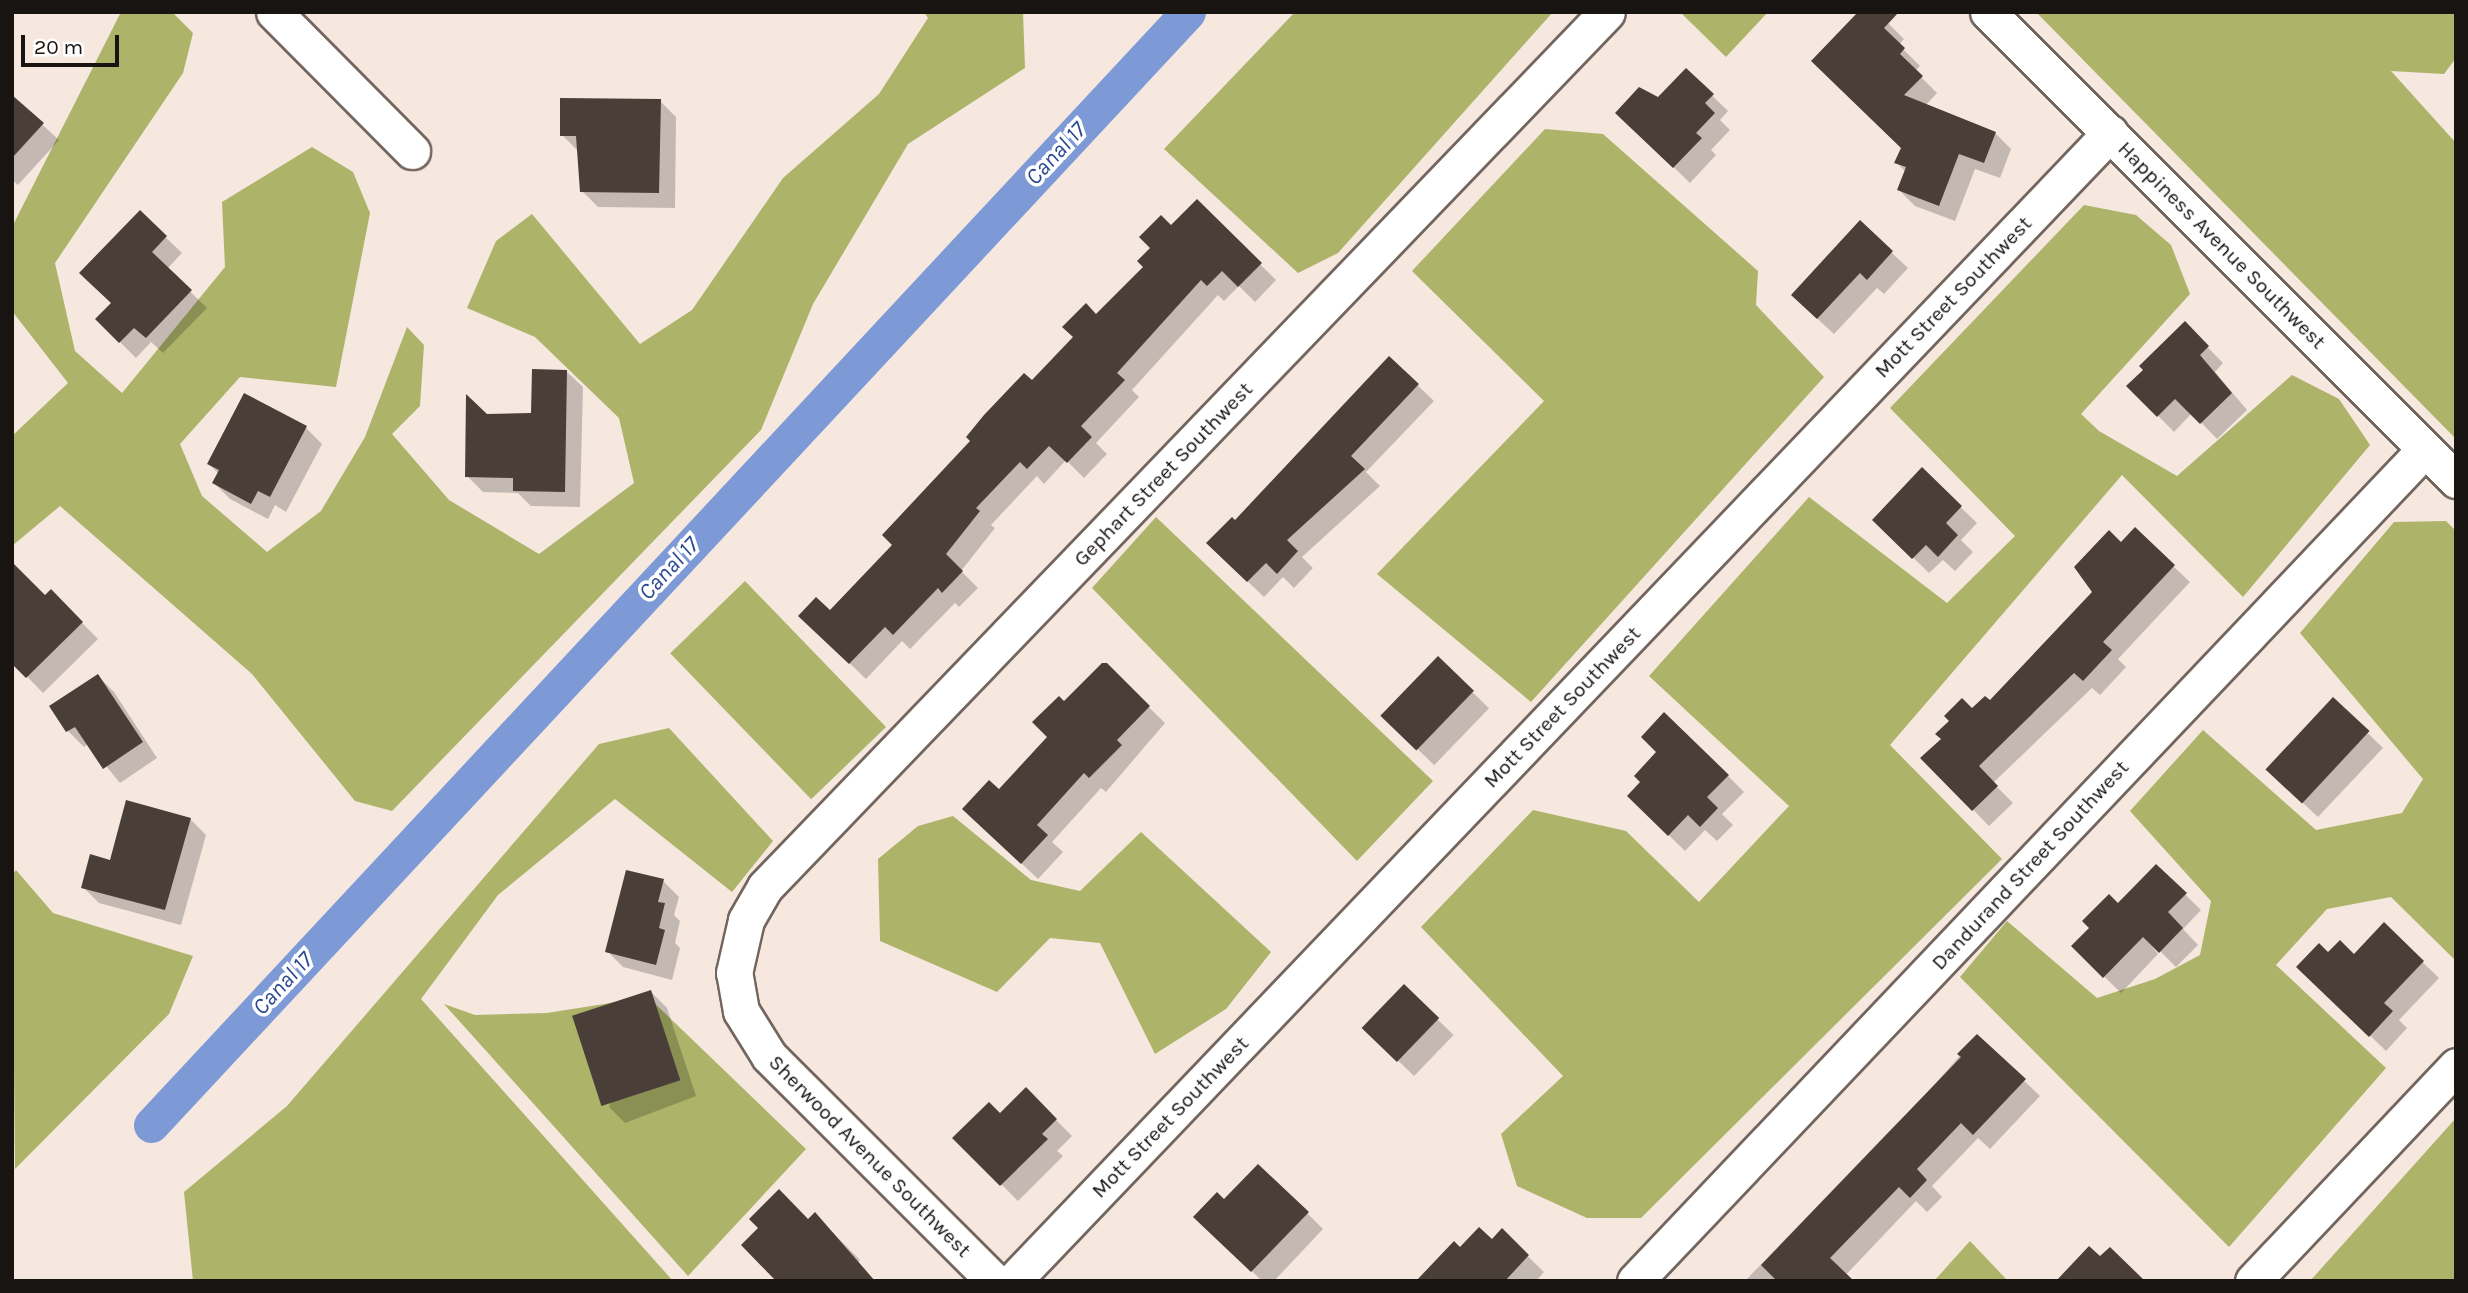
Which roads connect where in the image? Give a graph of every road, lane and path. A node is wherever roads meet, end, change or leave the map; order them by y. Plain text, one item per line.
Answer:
1 (274, 12) edge
2 (1606, 12) edge
3 (1988, 12) edge
4 (2110, 133) junction
5 (412, 151) dead end
6 (2425, 449) junction
7 (2456, 480) edge
8 (737, 947) joint
9 (2456, 1066) edge
10 (994, 1281) edge
11 (1013, 1281) edge
12 (1635, 1281) edge
13 (2253, 1281) edge

1 - 5 street
2 - 8 street, Gephart Street Southwest
3 - 4 street, Happiness Avenue Southwest
4 - 6 street, Happiness Avenue Southwest
4 - 11 street, Mott Street Southwest
6 - 7 street, Happiness Avenue Southwest
6 - 12 street, Dandurand Street Southwest
8 - 10 street, Sherwood Avenue Southwest
9 - 13 street

